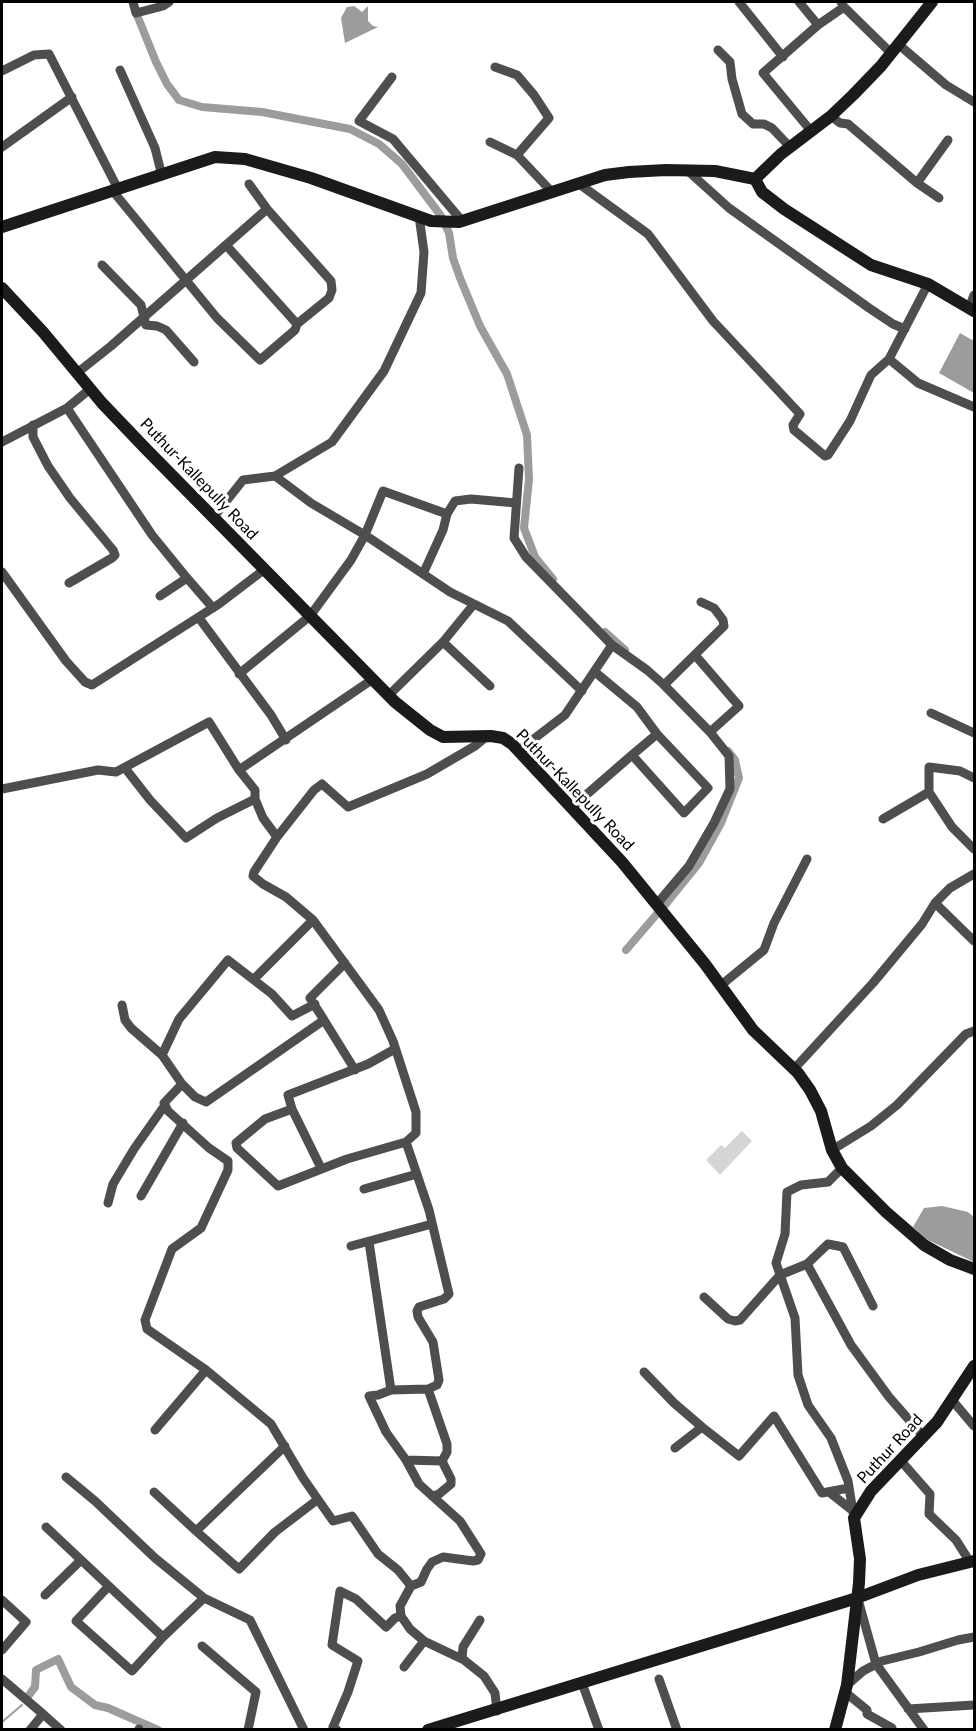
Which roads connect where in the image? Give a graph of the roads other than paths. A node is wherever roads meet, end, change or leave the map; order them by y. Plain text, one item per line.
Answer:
1 (133, 2) edge
2 (169, 2) edge
3 (739, 2) edge
4 (799, 2) edge
5 (932, 2) edge
6 (842, 4) edge
7 (818, 25) junction
8 (894, 48) junction
9 (718, 50) dead end
10 (783, 57) junction
11 (495, 67) dead end
12 (120, 70) dead end
13 (2, 71) edge
14 (392, 77) dead end
15 (72, 97) junction
16 (975, 102) edge
17 (831, 116) junction
18 (811, 131) junction
19 (948, 140) dead end
20 (490, 142) dead end
21 (2, 147) edge
22 (790, 147) junction
23 (517, 155) junction
24 (688, 171) junction
25 (162, 176) junction
26 (755, 179) junction
27 (578, 183) junction
28 (917, 183) junction
29 (249, 184) dead end
30 (115, 189) junction
31 (550, 191) junction
32 (939, 198) dead end
33 (267, 208) junction
34 (419, 216) junction
35 (460, 221) junction
36 (2, 227) edge
37 (226, 245) junction
38 (102, 265) dead end
39 (186, 279) junction
40 (928, 284) junction
41 (2, 288) edge
42 (975, 295) edge
43 (972, 309) edge
44 (144, 317) junction
45 (297, 324) junction
46 (905, 329) junction
47 (889, 359) junction
48 (194, 362) dead end
49 (77, 373) junction
50 (90, 389) junction
51 (975, 407) edge
52 (67, 408) junction
53 (33, 425) junction
54 (2, 442) edge
55 (519, 468) dead end
56 (275, 476) junction
57 (516, 503) junction
58 (447, 514) junction
59 (213, 518) junction
60 (365, 535) junction
61 (265, 569) junction
62 (2, 572) edge
63 (423, 574) junction
64 (187, 578) junction
65 (69, 583) dead end
66 (159, 596) dead end
67 (700, 602) dead end
68 (474, 604) junction
69 (213, 609) junction
70 (310, 616) junction
71 (199, 618) junction
72 (443, 642) junction
73 (612, 645) junction
74 (695, 655) junction
75 (595, 672) junction
76 (239, 674) junction
77 (373, 679) junction
78 (490, 686) dead end
79 (664, 686) junction
80 (582, 691) junction
81 (389, 695) junction
82 (931, 712) dead end
83 (710, 732) junction
84 (975, 733) edge
85 (657, 734) junction
86 (487, 736) junction
87 (286, 740) junction
88 (518, 751) junction
89 (632, 754) junction
90 (125, 768) junction
91 (239, 770) junction
92 (975, 778) edge
93 (2, 789) edge
94 (929, 792) junction
95 (255, 799) junction
96 (571, 808) junction
97 (883, 819) dead end
98 (277, 837) junction
99 (975, 849) edge
100 (807, 859) dead end
101 (975, 874) edge
102 (935, 903) junction
103 (656, 904) junction
104 (313, 920) junction
105 (975, 941) edge
106 (345, 963) junction
107 (254, 979) junction
108 (720, 986) junction
109 (314, 1004) junction
110 (122, 1005) dead end
111 (324, 1020) junction
112 (975, 1031) edge
113 (395, 1048) junction
114 (162, 1055) junction
115 (794, 1069) junction
116 (355, 1070) junction
117 (182, 1084) junction
118 (165, 1105) junction
119 (292, 1109) junction
120 (183, 1123) junction
121 (406, 1142) junction
122 (832, 1150) junction
123 (321, 1168) junction
124 (842, 1168) junction
125 (417, 1174) junction
126 (364, 1190) dead end
127 (141, 1196) dead end
128 (108, 1203) dead end
129 (432, 1224) junction
130 (369, 1242) junction
131 (351, 1246) dead end
132 (807, 1264) junction
133 (975, 1269) edge
134 (780, 1275) junction
135 (704, 1297) dead end
136 (873, 1306) dead end
137 (975, 1366) edge
138 (206, 1370) junction
139 (644, 1372) dead end
140 (428, 1389) junction
141 (391, 1390) junction
142 (952, 1400) junction
143 (975, 1426) edge
144 (702, 1427) junction
145 (155, 1431) dead end
146 (924, 1437) junction
147 (285, 1446) junction
148 (675, 1448) dead end
149 (406, 1460) junction
150 (442, 1461) junction
151 (901, 1461) junction
152 (66, 1478) dead end
153 (849, 1488) junction
154 (829, 1491) junction
155 (154, 1492) dead end
156 (432, 1496) junction
157 (317, 1500) junction
158 (853, 1515) junction
159 (46, 1527) dead end
160 (196, 1531) junction
161 (80, 1561) junction
162 (972, 1561) edge
163 (411, 1586) junction
164 (108, 1587) junction
165 (45, 1595) dead end
166 (204, 1598) junction
167 (857, 1598) junction
168 (2, 1600) edge
169 (401, 1616) junction
170 (480, 1620) dead end
171 (163, 1637) junction
172 (975, 1637) edge
173 (424, 1641) junction
174 (202, 1646) dead end
175 (2, 1650) edge
176 (462, 1659) junction
177 (876, 1664) junction
178 (404, 1667) dead end
179 (2, 1679) edge
180 (659, 1679) dead end
181 (582, 1683) junction
182 (846, 1689) junction
183 (975, 1705) edge
184 (908, 1709) junction
185 (497, 1710) junction
186 (43, 1714) junction
187 (892, 1728) dead end
188 (30, 1730) edge
189 (61, 1730) edge
190 (248, 1730) edge
191 (304, 1730) edge
192 (337, 1730) edge
193 (428, 1730) edge
194 (599, 1730) edge
195 (677, 1730) edge
196 (835, 1730) edge
197 (924, 1730) edge

1 - 2 street
3 - 10 street
4 - 7 street
5 - 8 main road
6 - 7 street
6 - 8 street
7 - 10 street
8 - 16 street
8 - 17 main road
9 - 22 street
10 - 18 street
11 - 23 street
12 - 25 street
13 - 15 street
14 - 35 street
15 - 21 street
15 - 30 street
17 - 18 main road
17 - 28 street
18 - 22 main road
19 - 28 street
20 - 23 street
22 - 26 main road
23 - 31 street
24 - 26 main road
24 - 27 main road
24 - 46 street
25 - 30 main road
25 - 34 main road
26 - 40 main road
27 - 31 main road
27 - 47 street
28 - 32 street
29 - 33 street
30 - 36 main road
30 - 39 street
31 - 35 main road
33 - 37 street
33 - 45 street
34 - 35 main road
34 - 56 street
37 - 39 street
37 - 45 street
38 - 44 street
39 - 44 street
39 - 45 street
40 - 43 main road
40 - 46 street
41 - 49 main road, Puthur-Kallepully Road
42 - 43 street
44 - 48 street
44 - 49 street
46 - 47 street
47 - 51 street
49 - 50 main road, Puthur-Kallepully Road
50 - 52 street
50 - 59 main road, Puthur-Kallepully Road
52 - 53 street
52 - 64 street
53 - 54 street
53 - 65 street
55 - 57 street
56 - 59 street
56 - 60 street
57 - 58 street
57 - 73 street
58 - 60 street
58 - 63 street
59 - 61 main road, Puthur-Kallepully Road
60 - 63 street
60 - 70 street
61 - 69 street
61 - 70 main road, Puthur-Kallepully Road
62 - 71 street
63 - 68 street
64 - 66 street
64 - 69 street
67 - 74 street
68 - 72 street
68 - 80 street
69 - 71 street
70 - 76 street
70 - 77 main road, Puthur-Kallepully Road
71 - 76 street
72 - 78 street
72 - 81 street
73 - 75 street
73 - 79 street
74 - 79 street
74 - 83 street
75 - 80 street
75 - 85 street
76 - 87 street
77 - 81 main road, Puthur-Kallepully Road
77 - 87 street
79 - 83 street
80 - 88 street
81 - 86 main road, Puthur-Kallepully Road
82 - 84 street
83 - 103 street
85 - 89 street
85 - 89 street
86 - 88 main road, Puthur-Kallepully Road
86 - 98 street
87 - 91 street
88 - 96 main road, Puthur-Kallepully Road
89 - 96 street
90 - 91 street
90 - 93 street
90 - 95 street
91 - 95 street
92 - 94 street
94 - 97 street
94 - 99 street
95 - 98 street
96 - 103 main road, Puthur-Kallepully Road
98 - 104 street
100 - 108 street
101 - 102 street
102 - 105 street
102 - 115 street
103 - 108 main road, Puthur-Kallepully Road
104 - 106 street
104 - 107 street
106 - 109 street
106 - 113 street
107 - 109 street
107 - 114 street
108 - 115 main road, Puthur-Kallepully Road
109 - 111 street
110 - 114 street
111 - 116 street
111 - 117 street
112 - 122 street
113 - 116 street
113 - 121 street
114 - 117 street
115 - 122 main road, Puthur-Kallepully Road
116 - 119 street
117 - 118 street
118 - 120 street
118 - 128 street
119 - 123 street
119 - 123 street
120 - 127 street
120 - 138 street
121 - 123 street
121 - 125 street
122 - 124 main road, Puthur-Kallepully Road
124 - 133 main road, Puthur-Kallepully Road
124 - 134 street
125 - 126 street
125 - 129 street
129 - 130 street
129 - 140 street
130 - 131 street
130 - 141 street
132 - 134 street
132 - 136 street
132 - 146 street
134 - 135 street
134 - 153 street
137 - 142 main road, Puthur Road
138 - 145 street
138 - 147 street
139 - 144 street
140 - 141 street
140 - 150 street
141 - 149 street
142 - 143 street
142 - 146 main road, Puthur Road
144 - 148 street
144 - 154 street
146 - 151 main road, Puthur Road
147 - 157 street
147 - 160 street
149 - 150 street
149 - 156 street
150 - 156 street
151 - 158 main road, Puthur Road
151 - 162 street
152 - 166 street
153 - 154 street
153 - 158 street
154 - 158 street
155 - 160 street
156 - 163 street
157 - 160 street
157 - 163 street
158 - 167 main road
159 - 161 street
161 - 164 street
161 - 165 street
162 - 167 main road
163 - 169 street
164 - 171 street
164 - 171 street
166 - 171 street
166 - 191 street
167 - 177 street
167 - 181 main road
167 - 182 main road
168 - 175 street
169 - 173 street
169 - 192 street
170 - 176 street
172 - 177 street
173 - 176 street
173 - 178 street
174 - 190 street
176 - 185 street
177 - 182 street
177 - 184 street
179 - 186 street
180 - 195 street
181 - 185 main road
181 - 194 street
182 - 187 street
182 - 196 main road
183 - 184 street
184 - 197 street
185 - 193 main road
186 - 188 street
186 - 189 street

